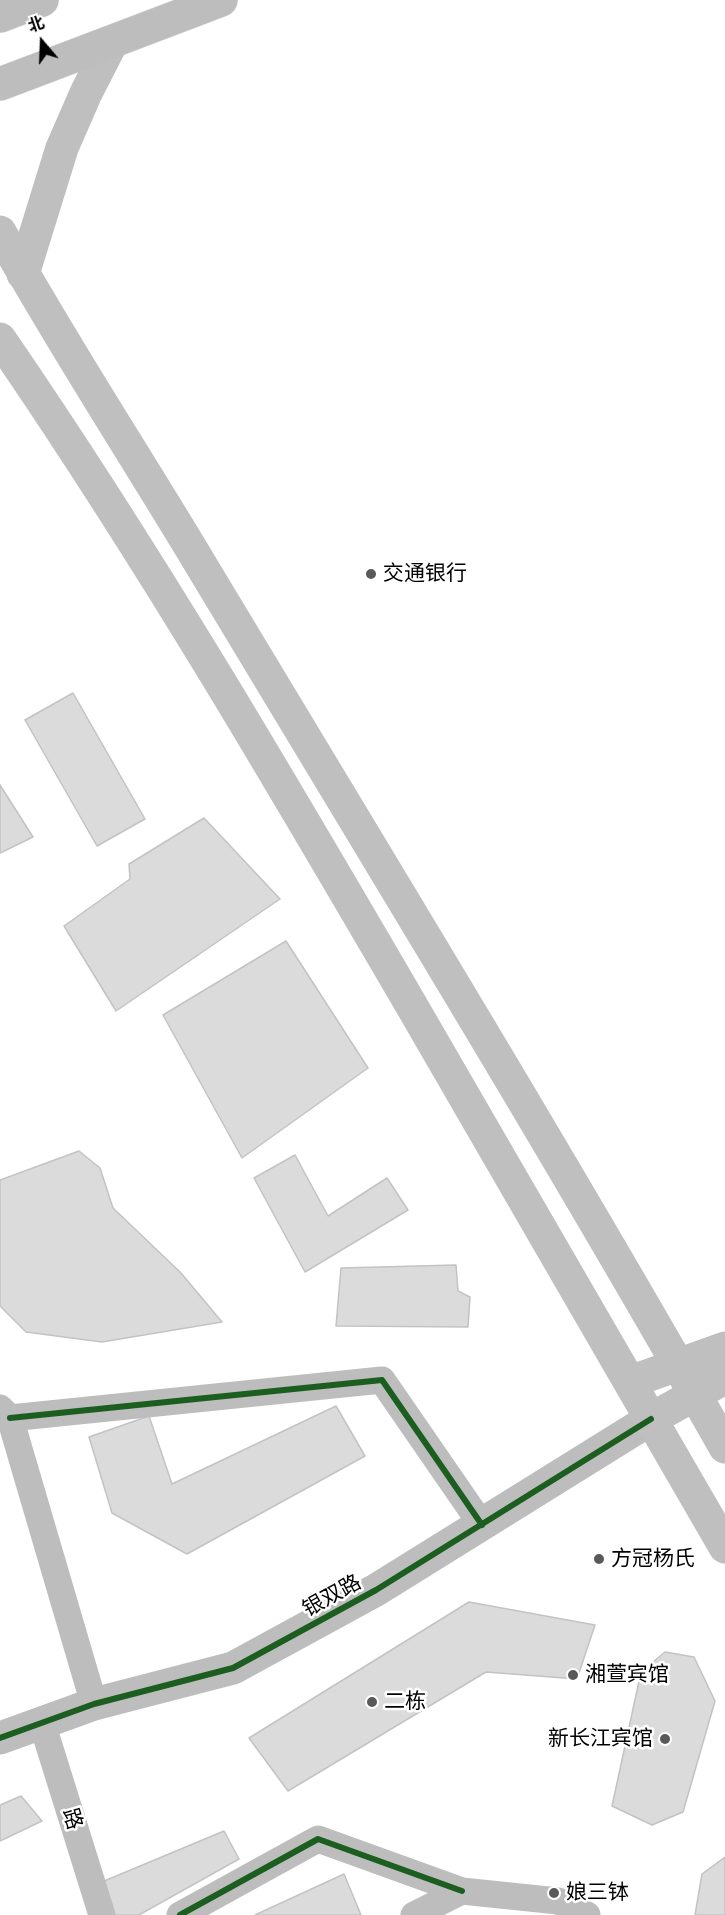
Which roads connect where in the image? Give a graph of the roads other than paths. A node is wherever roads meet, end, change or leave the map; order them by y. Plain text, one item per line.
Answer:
1 (42, 0) edge
2 (222, 0) edge
3 (0, 16) edge
4 (112, 42) junction
5 (0, 84) edge
6 (0, 232) edge
7 (23, 274) junction
8 (3, 346) edge
9 (725, 1348) edge
10 (678, 1365) junction
11 (725, 1378) edge
12 (630, 1382) junction
13 (695, 1394) junction
14 (5, 1413) edge
15 (651, 1419) junction
16 (725, 1447) edge
17 (482, 1525) junction
18 (725, 1547) edge
19 (94, 1704) junction
20 (42, 1723) junction
21 (0, 1738) edge
22 (462, 1891) junction
23 (102, 1915) edge
24 (180, 1915) edge
25 (414, 1915) edge
26 (587, 1915) edge

1 - 3 main road
2 - 4 main road
4 - 5 main road
4 - 7 main road
6 - 7 main road
7 - 10 main road
8 - 12 main road
9 - 10 main road
10 - 12 main road
10 - 13 main road
11 - 13 main road, 银双路
12 - 15 main road
13 - 15 main road, 银双路
13 - 16 main road
14 - 17 street
14 - 19 street
15 - 17 main road, 银双路
15 - 18 main road
17 - 19 main road, 银双路
19 - 20 main road, 银双路
20 - 21 main road, 银双路
20 - 23 street, 路
22 - 24 street
22 - 25 street
22 - 26 street

